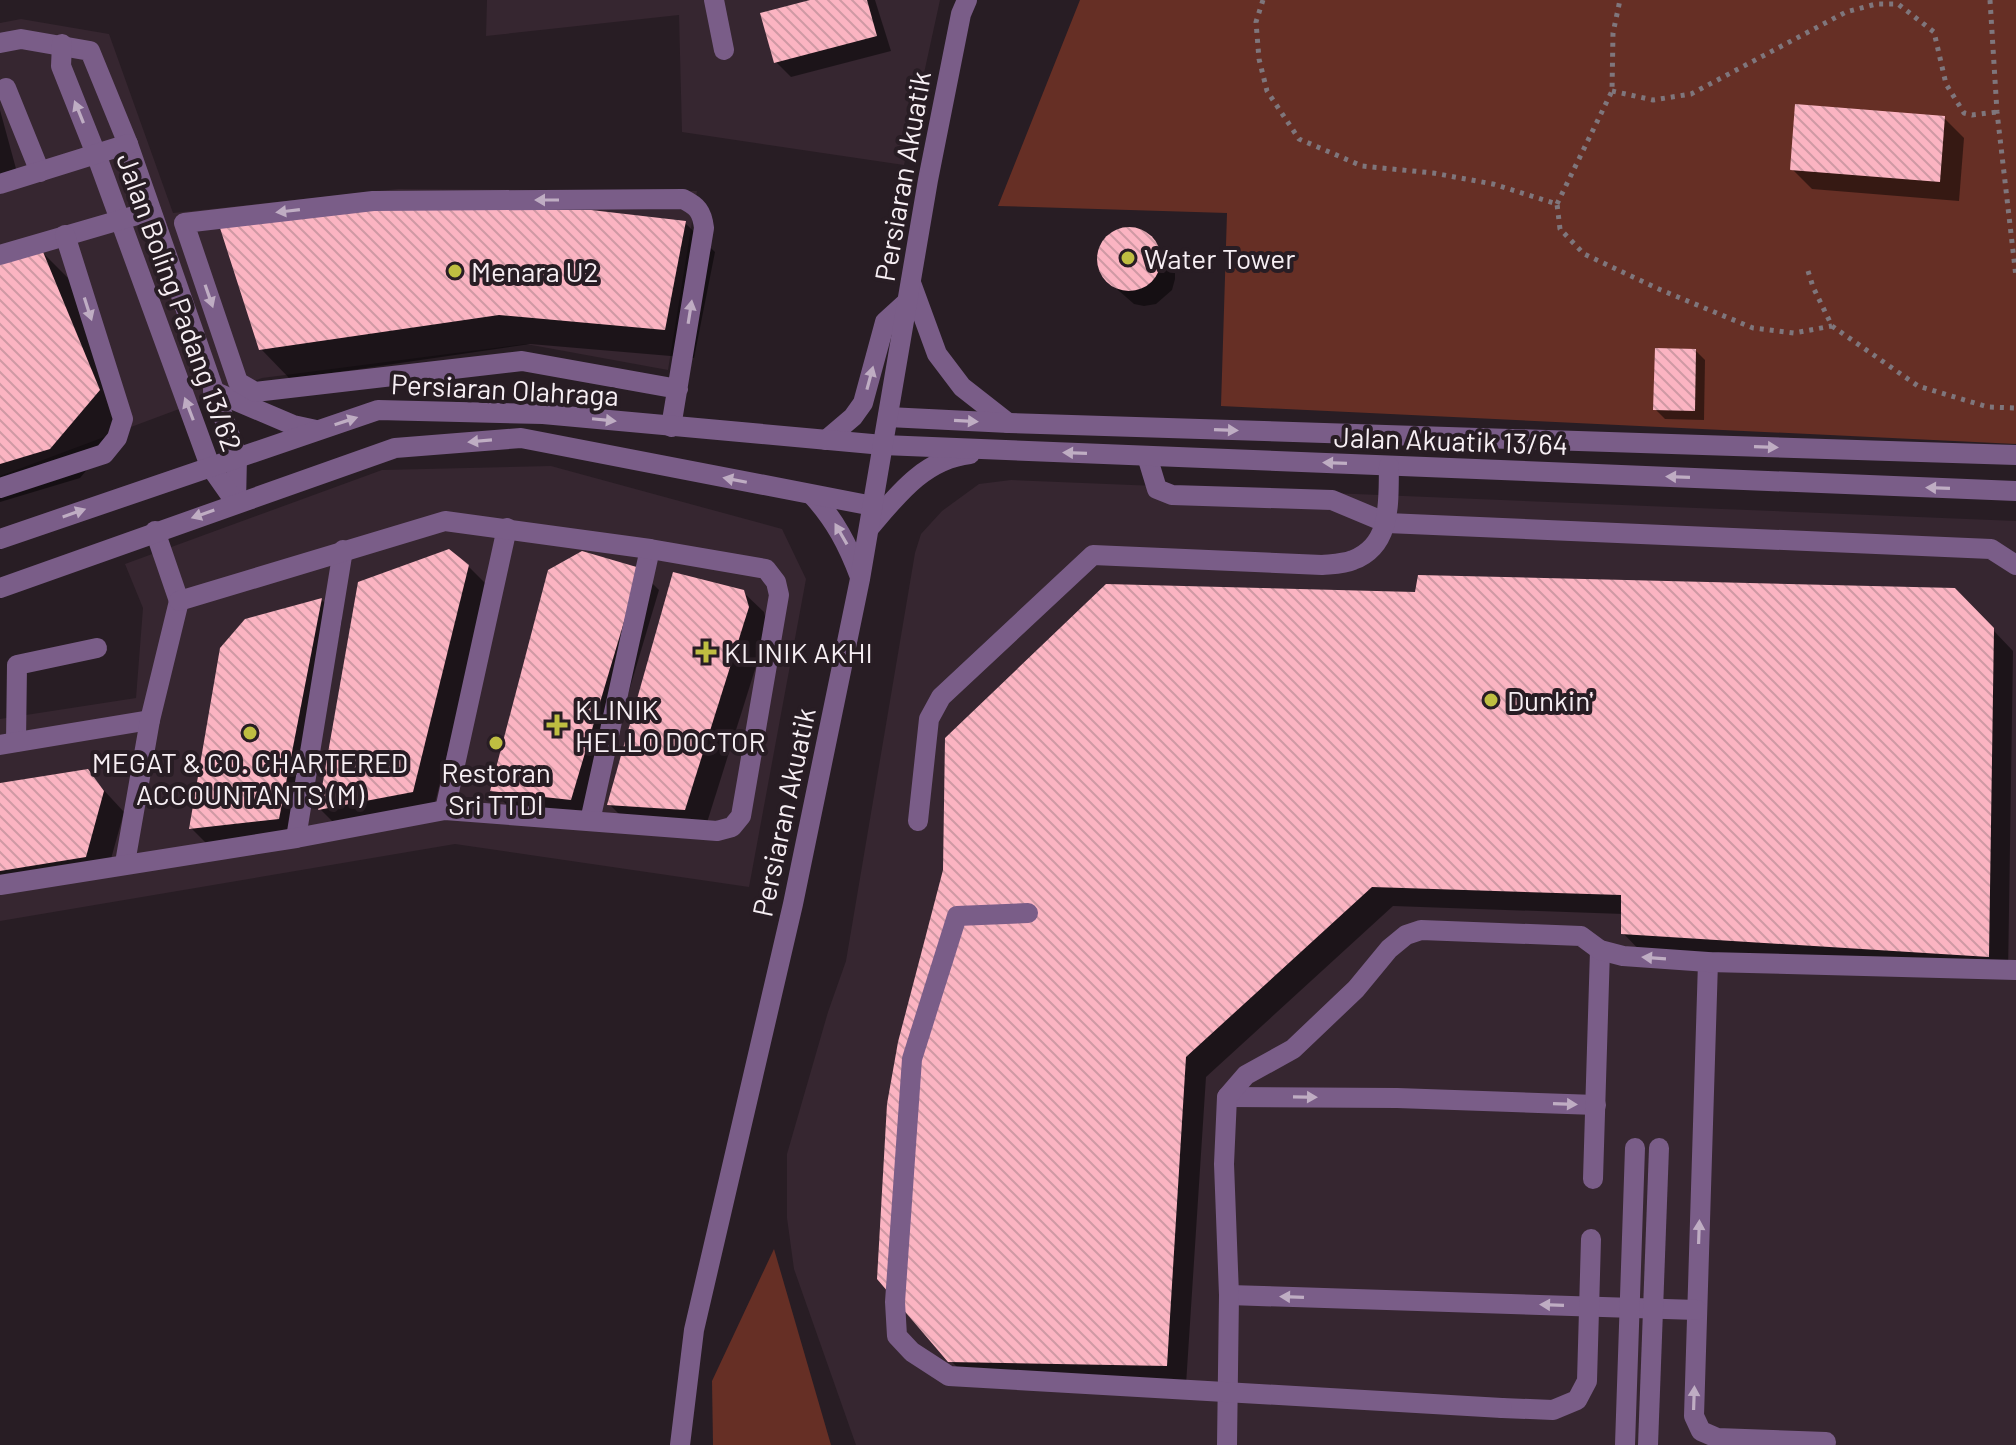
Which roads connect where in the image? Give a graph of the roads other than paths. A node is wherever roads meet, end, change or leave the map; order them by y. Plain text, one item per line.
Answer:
1 (714, 0) edge
2 (967, 0) edge
3 (0, 43) edge
4 (62, 44) junction
5 (724, 50) dead end
6 (6, 88) dead end
7 (128, 144) junction
8 (96, 154) junction
9 (40, 172) junction
10 (0, 184) edge
11 (151, 211) junction
12 (118, 220) junction
13 (65, 235) junction
14 (0, 255) edge
15 (909, 292) junction
16 (678, 389) junction
17 (213, 391) junction
18 (888, 417) junction
19 (1009, 423) junction
20 (671, 427) junction
21 (316, 430) junction
22 (826, 440) junction
23 (883, 445) junction
24 (1006, 450) junction
25 (2016, 455) edge
26 (237, 456) junction
27 (1147, 456) junction
28 (210, 466) junction
29 (1389, 466) junction
30 (0, 488) edge
31 (2016, 491) edge
32 (812, 495) junction
33 (236, 503) junction
34 (873, 506) junction
35 (1387, 523) junction
36 (507, 528) junction
37 (869, 528) junction
38 (155, 531) junction
39 (0, 539) edge
40 (650, 549) junction
41 (343, 550) junction
42 (2016, 565) edge
43 (860, 579) junction
44 (0, 588) edge
45 (179, 601) junction
46 (97, 648) dead end
47 (150, 720) junction
48 (8, 744) edge
49 (445, 810) junction
50 (590, 821) junction
51 (918, 821) dead end
52 (296, 838) junction
53 (125, 863) junction
54 (0, 885) edge
55 (1028, 913) dead end
56 (1600, 950) junction
57 (1708, 962) junction
58 (2016, 970) edge
59 (1227, 1097) junction
60 (1596, 1105) junction
61 (1635, 1148) dead end
62 (1659, 1148) dead end
63 (1593, 1179) dead end
64 (1591, 1239) dead end
65 (1229, 1295) junction
66 (1589, 1306) junction
67 (1630, 1307) junction
68 (1653, 1308) junction
69 (1697, 1310) junction
70 (1826, 1442) dead end
71 (680, 1445) edge
72 (1227, 1445) edge
73 (1625, 1445) edge
74 (1648, 1445) edge

1 - 5 street
2 - 15 street, Persiaran Akuatik
3 - 4 street
4 - 7 street, Jalan Boling Padang 13/62
8 -> 4 street, Jalan Boling Padang 13/62
6 - 9 street
7 - 8 street
7 - 11 street, Jalan Boling Padang 13/62
8 - 9 street
8 - 12 street, Jalan Boling Padang 13/62
9 - 10 street
11 - 12 street
11 - 17 street, Jalan Boling Padang 13/62
12 - 13 street
28 -> 12 street, Jalan Boling Padang 13/62
13 - 14 street
13 -> 30 street
15 - 18 street, Persiaran Akuatik
15 - 19 street
22 -> 15 street
16 -> 16 street
16 - 20 street
17 - 21 street
17 - 26 street, Jalan Boling Padang 13/62
18 -> 19 street, Jalan Akuatik 13/64
18 - 23 street, Persiaran Akuatik
19 -> 25 street, Jalan Akuatik 13/64
21 -> 20 street, Persiaran Olahraga
20 - 22 street, Persiaran Olahraga
21 - 26 street, Persiaran Olahraga
22 - 23 street, Persiaran Olahraga
23 - 24 street, Jalan Akuatik 13/64
23 - 34 street, Persiaran Akuatik
27 -> 24 street, Jalan Akuatik 13/64
24 - 37 street
26 - 28 street, Persiaran Olahraga
26 - 33 street, Jalan Boling Padang 13/62
29 -> 27 street, Jalan Akuatik 13/64
27 - 35 street
28 - 33 street, Jalan Boling Padang 13/62
39 -> 28 street, Persiaran Olahraga
31 -> 29 street, Jalan Akuatik 13/64
29 - 35 street
32 -> 33 street, Persiaran Olahraga
32 - 34 street, Persiaran Olahraga
43 -> 32 street
33 -> 38 street, Persiaran Olahraga
34 - 37 street, Persiaran Akuatik
35 - 42 street
35 - 51 street
36 - 40 street
36 - 41 street
36 - 49 street
37 - 43 street, Persiaran Akuatik
38 - 44 street, Persiaran Olahraga
38 - 45 street
40 - 50 street
40 - 50 street
41 - 45 street
41 - 52 street
43 - 71 street, Persiaran Akuatik
45 - 47 street
46 - 48 street
47 - 48 street
47 - 53 street
49 - 50 street
49 - 52 street
52 - 53 street
53 - 54 street
55 - 66 street, bridge
57 -> 56 street
56 - 59 street
56 - 60 street
57 - 58 street
69 -> 57 street
59 -> 60 street
59 - 65 street
60 - 63 street
61 - 67 street
62 - 68 street
64 - 66 street
66 -> 65 street
65 - 72 street
66 - 67 street
67 - 68 street
67 - 73 street
68 - 69 street
68 - 74 street
70 -> 69 street

